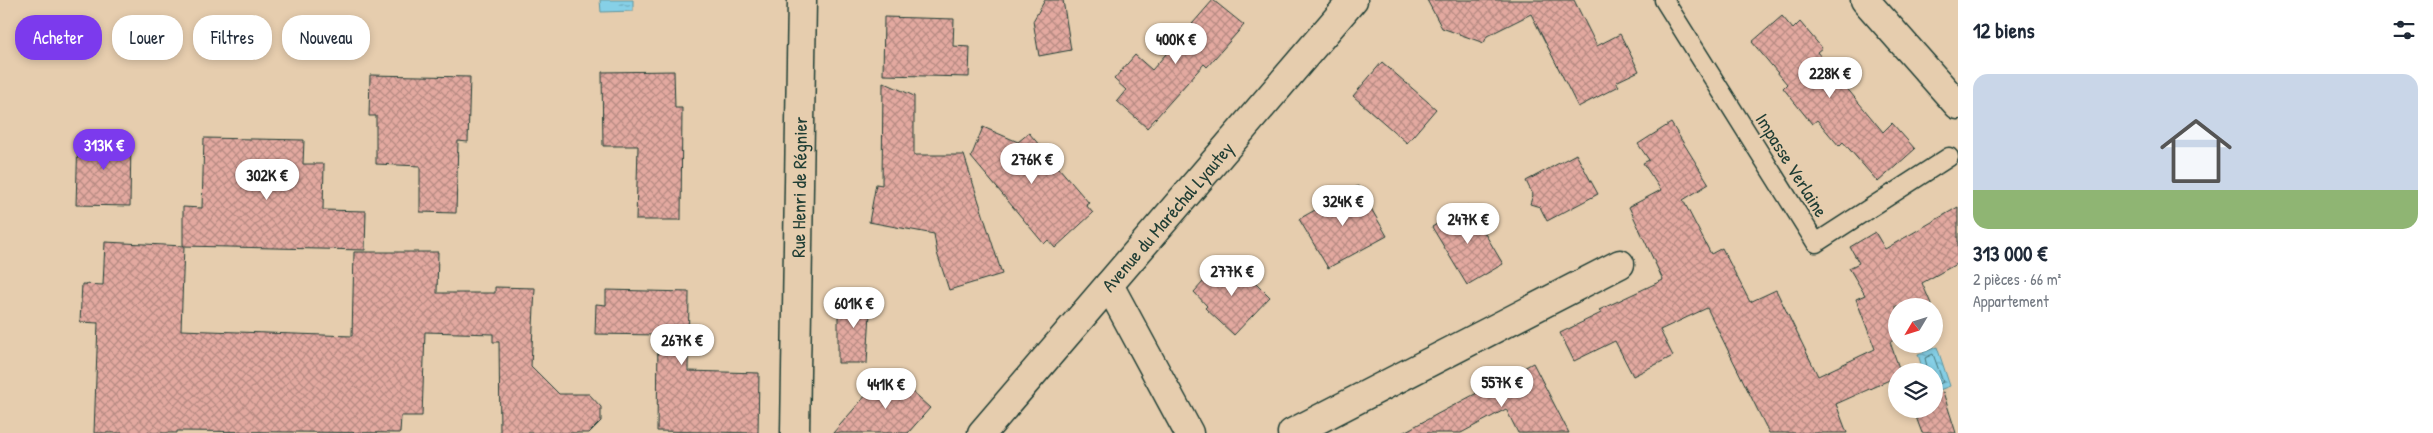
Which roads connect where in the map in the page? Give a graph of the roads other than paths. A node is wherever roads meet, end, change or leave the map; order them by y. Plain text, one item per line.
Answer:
1 (802, 0) edge
2 (1353, 0) edge
3 (1664, 0) edge
4 (1865, 0) edge
5 (1958, 105) edge
6 (1949, 157) dead end
7 (1620, 264) dead end
8 (1109, 284) junction
9 (794, 433) edge
10 (982, 433) edge
11 (1189, 433) edge
12 (1292, 433) edge

1 - 9 street, Rue Henri de Régnier
2 - 8 street, Avenue du Maréchal Lyautey
3 - 6 lane, Impasse Verlaine
4 - 5 street
7 - 12 street
8 - 10 street, Avenue du Maréchal Lyautey
8 - 11 street

